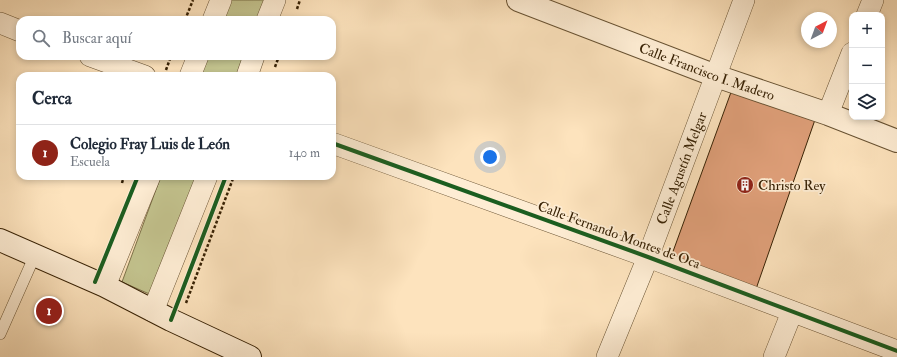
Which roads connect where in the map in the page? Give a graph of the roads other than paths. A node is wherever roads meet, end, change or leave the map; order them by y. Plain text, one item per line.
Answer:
1 (222, 0) edge
2 (275, 0) edge
3 (518, 0) edge
4 (744, 0) edge
5 (873, 0) edge
6 (868, 12) edge
7 (215, 16) edge
8 (269, 16) edge
9 (0, 24) edge
10 (16, 30) edge
11 (101, 60) edge
12 (196, 60) edge
13 (252, 60) edge
14 (849, 61) edge
15 (134, 72) edge
16 (192, 72) edge
17 (248, 72) edge
18 (716, 76) junction
19 (828, 114) junction
20 (897, 140) edge
21 (336, 144) edge
22 (148, 180) edge
23 (205, 180) edge
24 (0, 240) edge
25 (35, 255) junction
26 (648, 257) junction
27 (105, 286) junction
28 (153, 311) junction
29 (792, 312) junction
30 (0, 334) edge
31 (897, 351) edge
32 (250, 357) edge
33 (607, 357) edge
34 (774, 357) edge

1 - 7 street
2 - 8 street
3 - 18 street, Calle Francisco I. Madero
4 - 18 street, Calle Agustín Melgar
5 - 6 street
9 - 10 street
11 - 15 street
12 - 16 street
13 - 17 street
14 - 19 street
18 - 19 street, Calle Francisco I. Madero
18 - 26 street, Calle Agustín Melgar
19 - 20 street, Calle Francisco I. Madero
21 - 26 street, Calle Fernando Montes de Oca
22 - 27 street
23 - 28 street
24 - 25 street
25 - 27 street
25 - 30 lane
26 - 29 street, Calle Fernando Montes de Oca
26 - 33 street, Calle Agustín Melgar
27 - 28 street
28 - 32 street
29 - 31 street, Calle Fernando Montes de Oca
29 - 34 street

